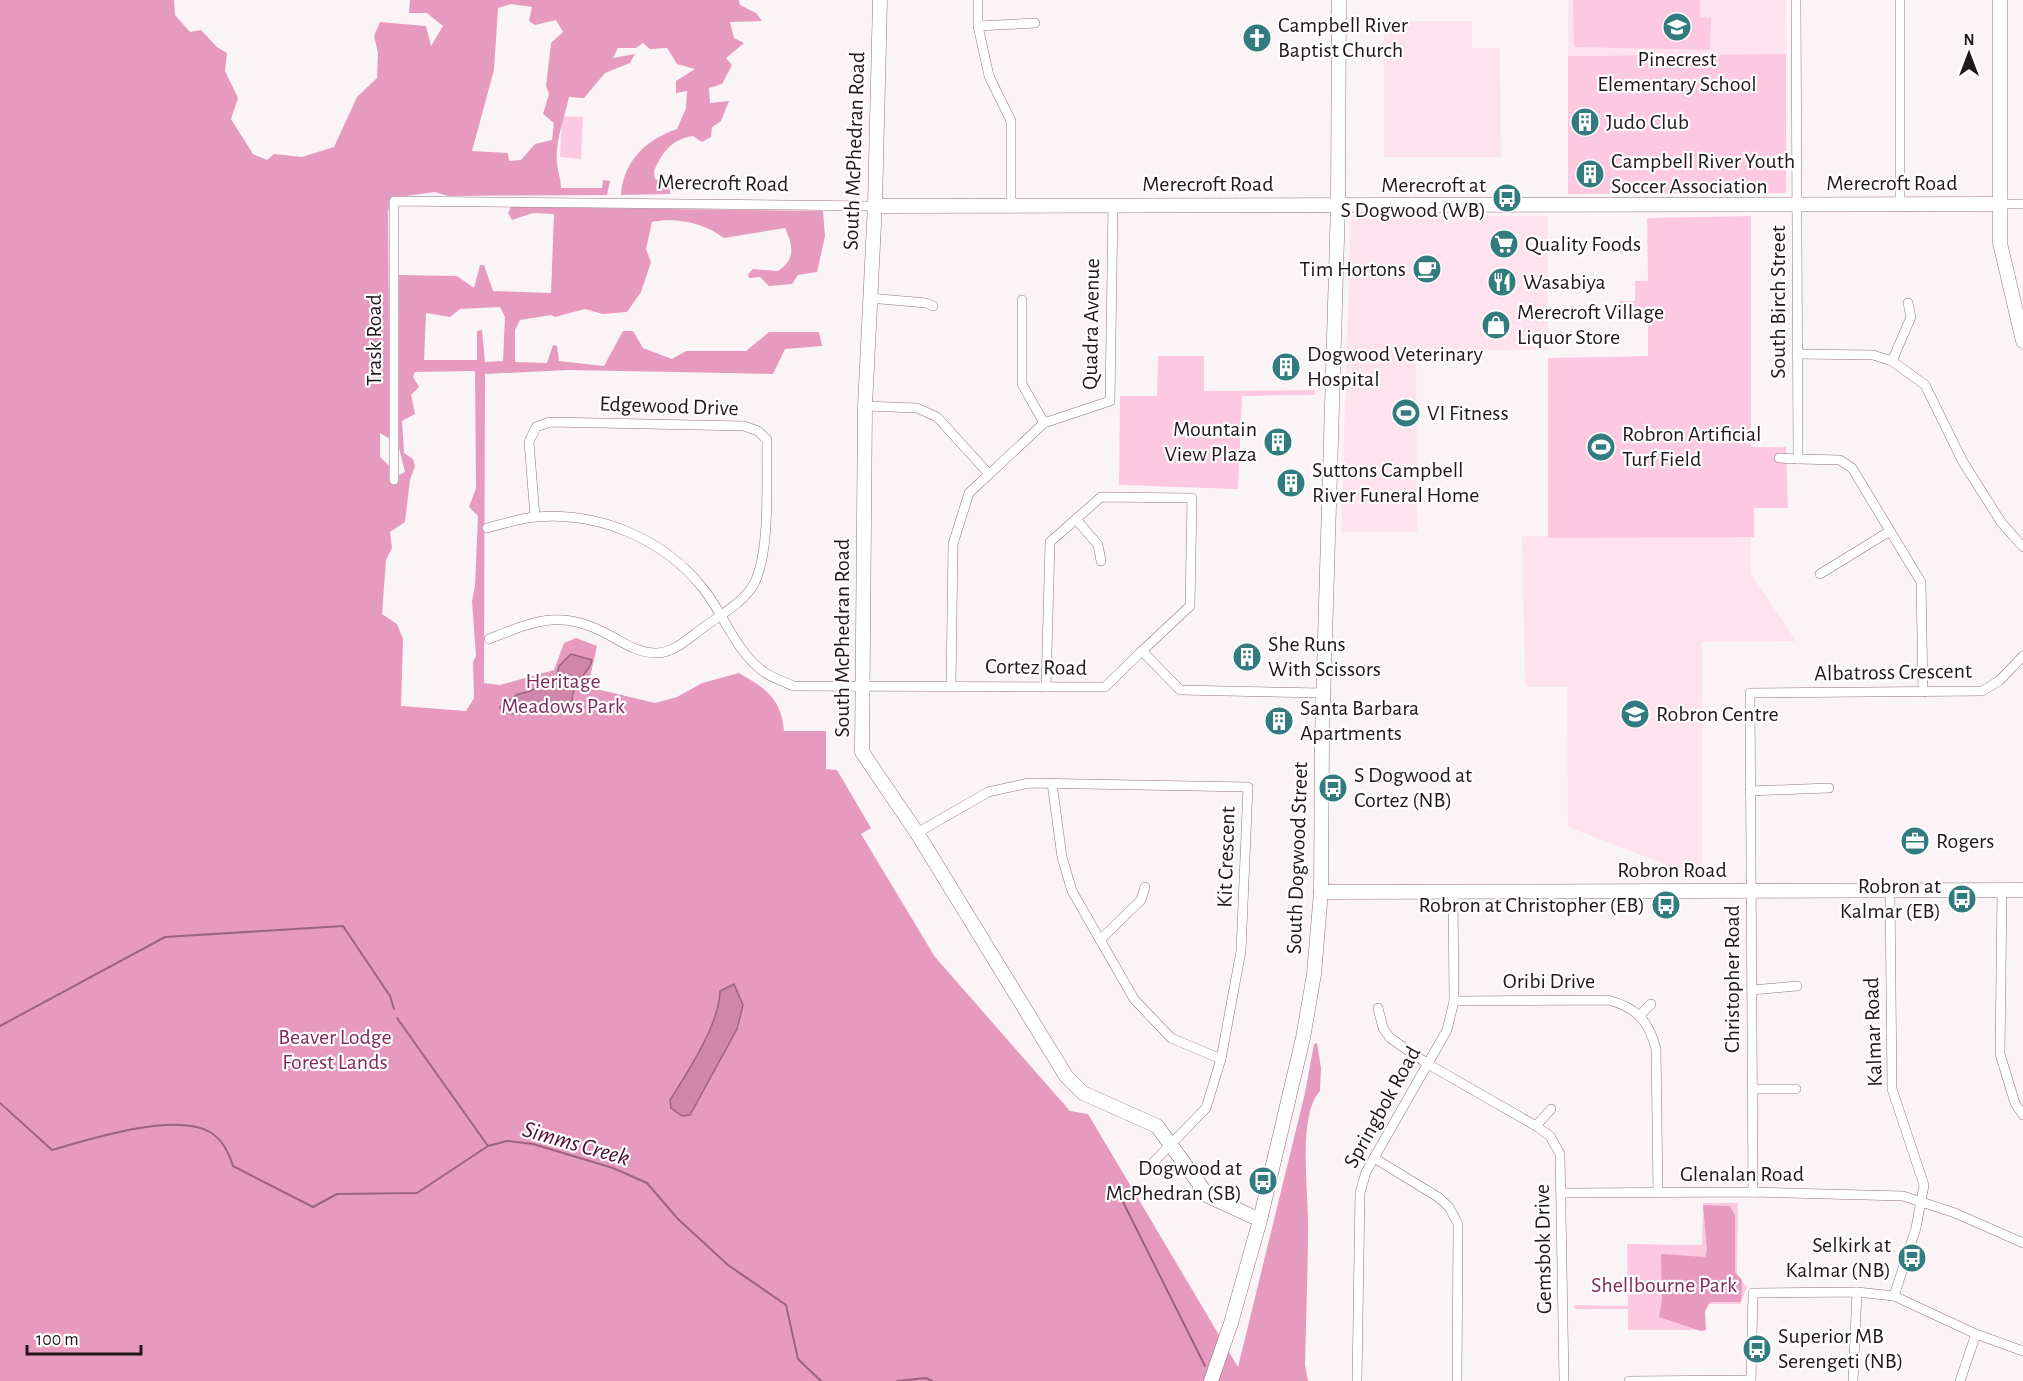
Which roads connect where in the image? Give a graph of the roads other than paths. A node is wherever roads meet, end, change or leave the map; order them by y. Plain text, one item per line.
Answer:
1 (879, 0) edge
2 (978, 0) edge
3 (1339, 0) edge
4 (1796, 0) edge
5 (1900, 0) edge
6 (2000, 0) edge
7 (1035, 23) dead end
8 (978, 26) junction
9 (394, 201) joint
10 (1797, 204) junction
11 (1900, 204) junction
12 (2000, 204) junction
13 (2023, 204) edge
14 (1011, 205) junction
15 (1113, 205) junction
16 (1338, 205) junction
17 (874, 206) junction
18 (868, 298) junction
19 (1022, 300) dead end
20 (1908, 303) dead end
21 (933, 306) dead end
22 (2023, 341) edge
23 (1798, 354) junction
24 (1892, 361) junction
25 (865, 406) junction
26 (1044, 423) junction
27 (1779, 458) dead end
28 (1798, 459) junction
29 (988, 473) junction
30 (394, 480) dead end
31 (535, 517) junction
32 (1076, 519) junction
33 (487, 528) dead end
34 (1890, 531) junction
35 (2023, 547) edge
36 (1101, 561) dead end
37 (1820, 574) dead end
38 (721, 615) junction
39 (489, 639) dead end
40 (1142, 651) junction
41 (2023, 656) edge
42 (863, 685) junction
43 (951, 686) junction
44 (1046, 687) junction
45 (1923, 692) junction
46 (1323, 693) junction
47 (1750, 693) joint
48 (1052, 783) junction
49 (1829, 788) dead end
50 (1750, 791) junction
51 (917, 833) junction
52 (1145, 887) dead end
53 (1890, 890) junction
54 (2002, 890) junction
55 (2023, 890) edge
56 (1751, 891) junction
57 (1321, 892) junction
58 (1453, 892) junction
59 (1100, 940) junction
60 (1797, 986) dead end
61 (1752, 990) junction
62 (1454, 1001) junction
63 (1651, 1004) dead end
64 (1378, 1008) dead end
65 (1640, 1015) junction
66 (1221, 1059) junction
67 (1428, 1064) junction
68 (1752, 1089) junction
69 (1796, 1089) dead end
70 (1551, 1109) dead end
71 (2023, 1114) edge
72 (1536, 1126) junction
73 (1170, 1145) junction
74 (1374, 1158) junction
75 (1144, 1172) dead end
76 (1753, 1192) junction
77 (1562, 1193) junction
78 (1658, 1193) junction
79 (1921, 1201) junction
80 (1260, 1220) junction
81 (2023, 1244) edge
82 (1857, 1292) junction
83 (1894, 1296) junction
84 (1976, 1334) junction
85 (2023, 1351) edge
86 (1751, 1380) edge
87 (1211, 1381) edge
88 (1357, 1381) edge
89 (1457, 1381) edge
90 (1564, 1381) edge
91 (1629, 1381) edge
92 (1853, 1381) edge
93 (1960, 1381) edge

1 - 17 street, South McPhedran Road
2 - 8 street
3 - 16 street, South Dogwood Street
4 - 10 street, South Birch Street
5 - 11 street
6 - 12 street
7 - 8 street
8 - 14 street
9 - 17 street, Merecroft Road
9 - 30 street, Trask Road
10 - 11 street, Merecroft Road
10 - 16 street, Merecroft Road
10 - 23 street, South Birch Street
11 - 12 street, Merecroft Road
12 - 13 street, Merecroft Road
12 - 22 street
14 - 15 street, Merecroft Road
14 - 17 street, Merecroft Road
15 - 16 street, Merecroft Road
15 - 26 street, Quadra Avenue
16 - 46 street, South Dogwood Street
17 - 18 street, South McPhedran Road
18 - 21 street
18 - 25 street, South McPhedran Road
19 - 26 street
20 - 24 street
23 - 24 street
23 - 28 street, South Birch Street
24 - 35 street
25 - 29 street
25 - 42 street, South McPhedran Road
26 - 29 street, Quadra Avenue
27 - 28 street
28 - 34 street
29 - 43 street, Quadra Avenue
31 - 33 street, Cortez Road
31 - 38 street, Cortez Road
31 - 38 street, Edgewood Drive
32 - 36 street
32 - 40 street, Cortez Road
32 - 44 street
34 - 37 street
34 - 45 street
38 - 39 street, Edgewood Drive
38 - 42 street, Cortez Road
40 - 44 street, Cortez Road
40 - 46 street
41 - 45 street, Albatross Crescent
42 - 43 street, Cortez Road
42 - 51 street, South McPhedran Road
43 - 44 street, Cortez Road
45 - 47 street, Albatross Crescent
46 - 57 street, South Dogwood Street
47 - 50 street, Christopher Road
48 - 51 street, Kit Crescent
48 - 59 street
48 - 66 street, Kit Crescent
49 - 50 street
50 - 56 street, Christopher Road
51 - 73 street, South McPhedran Road
52 - 59 street
53 - 54 street, Robron Road
53 - 56 street, Robron Road
53 - 79 street, Kalmar Road
54 - 55 street, Robron Road
54 - 71 street
56 - 58 street, Robron Road
56 - 61 street, Christopher Road
57 - 58 street, Robron Road
57 - 80 street, South Dogwood Street
58 - 62 street, Springbok Road
59 - 66 street
60 - 61 street
61 - 68 street, Christopher Road
62 - 65 street, Oribi Drive
62 - 67 street, Springbok Road
63 - 65 street
64 - 67 street, Gemsbok Drive
65 - 78 street
66 - 73 street, Kit Crescent
67 - 72 street, Gemsbok Drive
67 - 74 street, Springbok Road
68 - 69 street
68 - 76 street, Christopher Road
70 - 72 street
72 - 77 street, Gemsbok Drive
73 - 75 street, Kit Crescent
73 - 80 street, South McPhedran Road
74 - 88 street, Springbok Road
74 - 89 street
76 - 78 street, Glenalan Road
76 - 79 street, Glenalan Road
77 - 78 street, Glenalan Road
77 - 90 street, Gemsbok Drive
79 - 81 street
79 - 83 street, Kalmar Road
80 - 87 street, South Dogwood Street
82 - 83 street
82 - 86 street
82 - 92 street
83 - 84 street
84 - 85 street
84 - 93 street
86 - 91 street

